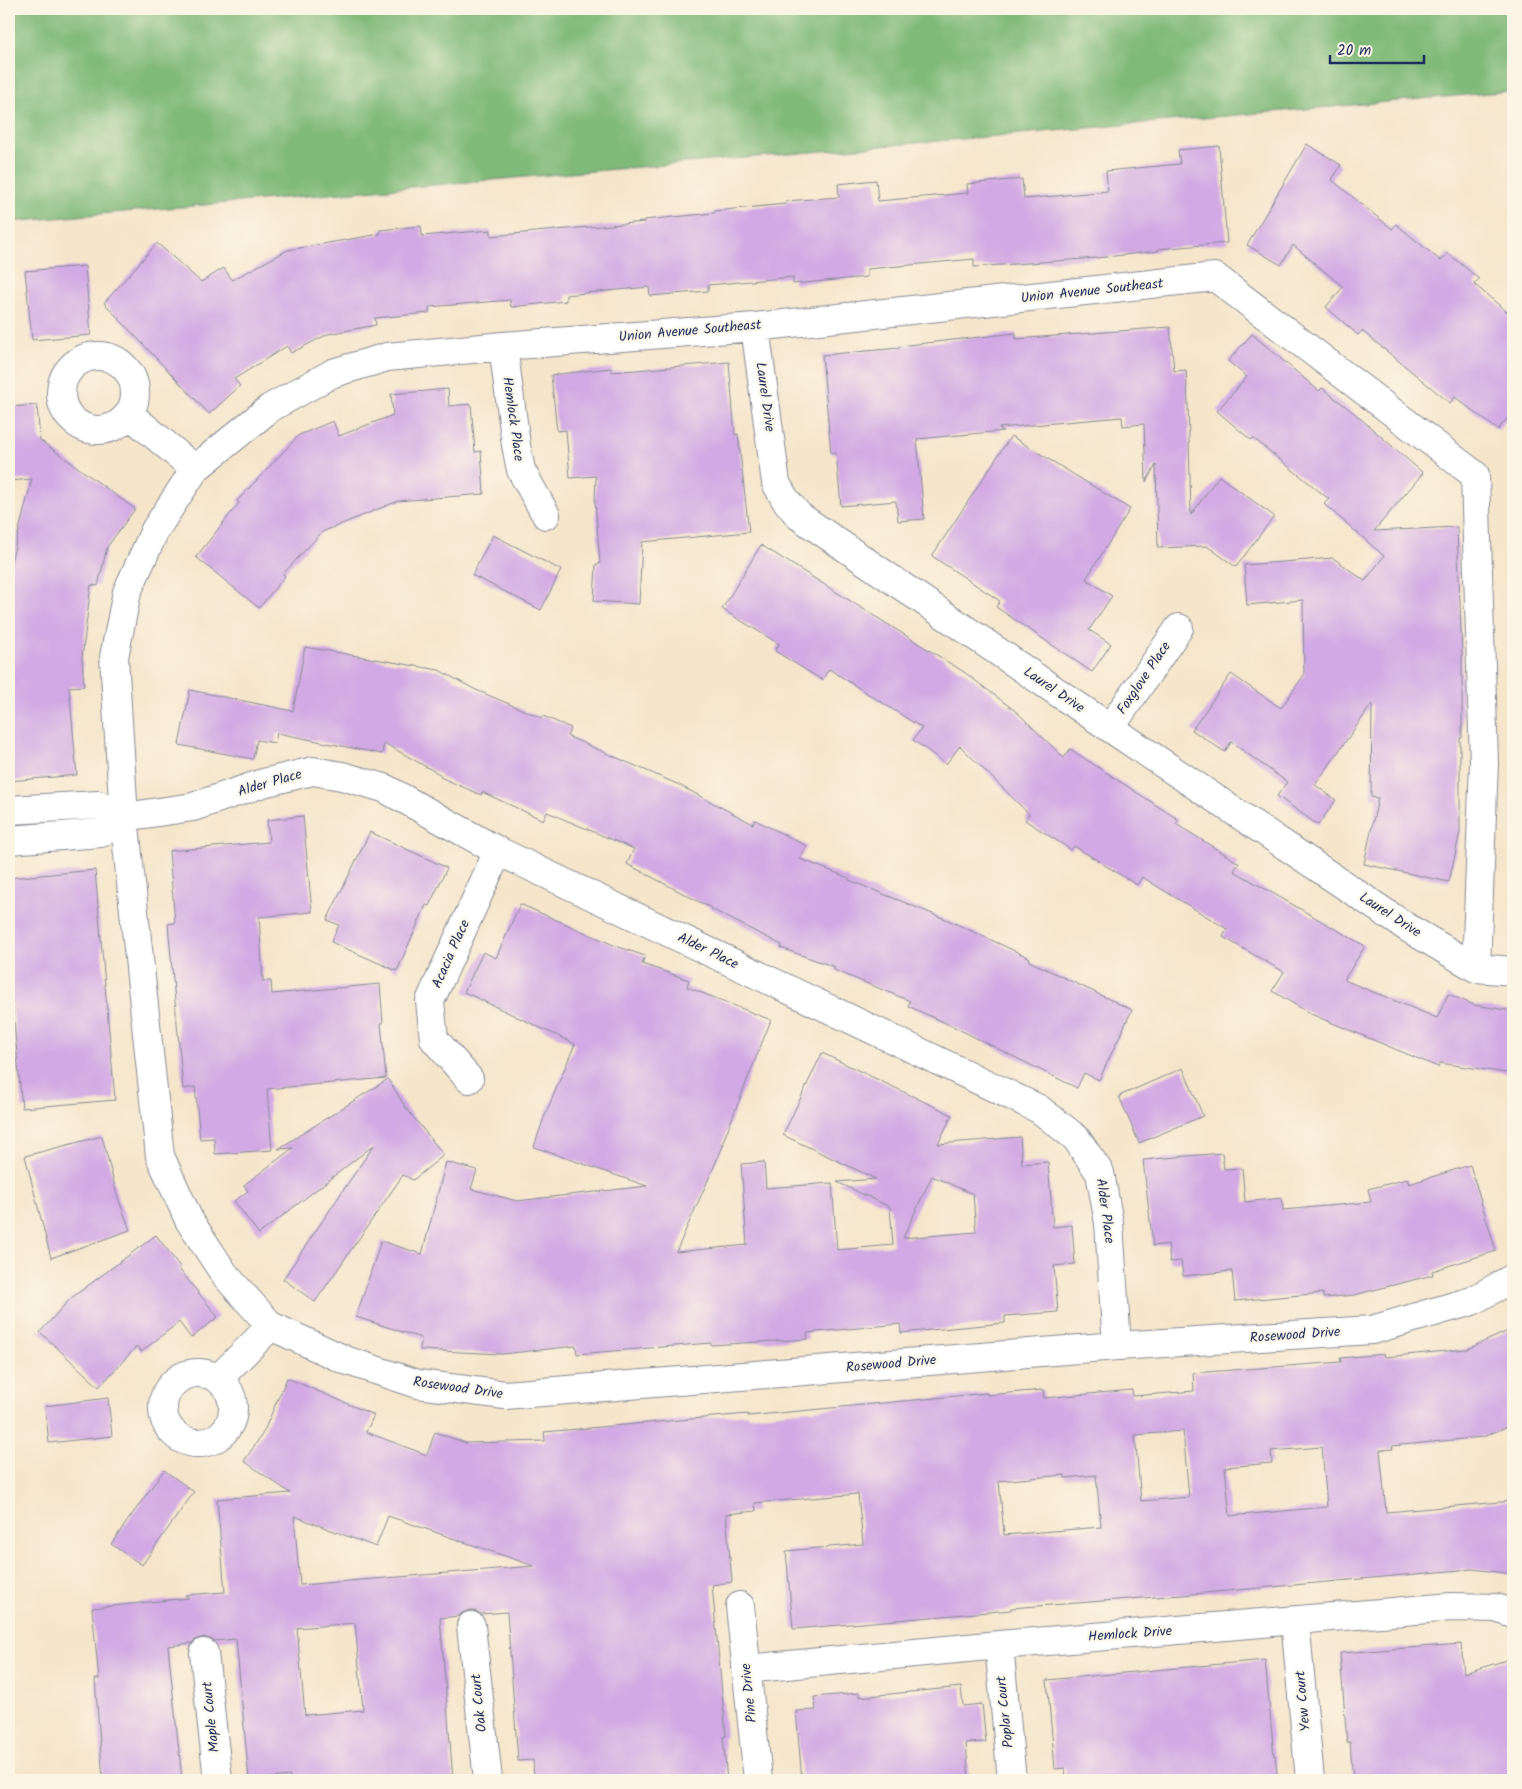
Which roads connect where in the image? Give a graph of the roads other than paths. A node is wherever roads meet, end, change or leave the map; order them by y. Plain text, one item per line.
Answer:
1 (755, 326) junction
2 (503, 346) junction
3 (129, 414) dead end
4 (196, 469) junction
5 (546, 515) dead end
6 (1178, 628) dead end
7 (1110, 728) junction
8 (9, 810) edge
9 (124, 817) junction
10 (9, 840) edge
11 (498, 851) junction
12 (1476, 968) junction
13 (1513, 971) edge
14 (469, 1079) dead end
15 (1513, 1278) edge
16 (272, 1326) junction
17 (1117, 1346) junction
18 (218, 1379) dead end
19 (740, 1606) dead end
20 (1513, 1614) edge
21 (1295, 1621) junction
22 (471, 1626) dead end
23 (999, 1645) junction
24 (204, 1653) dead end
25 (746, 1669) junction
26 (218, 1780) edge
27 (488, 1780) edge
28 (758, 1780) edge
29 (1012, 1780) edge
30 (1310, 1780) edge

1 - 2 street, Union Avenue Southeast
1 - 7 street, Laurel Drive
1 - 12 street, Union Avenue Southeast
2 - 4 street, Union Avenue Southeast
2 - 5 street, Hemlock Place
3 - 4 street
4 - 9 street, Union Avenue Southeast
6 - 7 street, Foxglove Place
7 - 12 street, Laurel Drive
8 - 9 street
9 - 10 street
9 - 11 street, Alder Place
9 - 16 street, Union Avenue Southeast
11 - 14 street, Acacia Place
11 - 17 street, Alder Place
12 - 13 street
15 - 17 street, Rosewood Drive
16 - 17 street, Rosewood Drive
16 - 18 street
19 - 25 street, Pine Drive
20 - 21 street, Hemlock Drive
21 - 23 street, Hemlock Drive
21 - 30 street, Yew Court
22 - 27 street, Oak Court
23 - 25 street, Hemlock Drive
23 - 29 street, Poplar Court
24 - 26 street, Maple Court
25 - 28 street, Pine Drive

